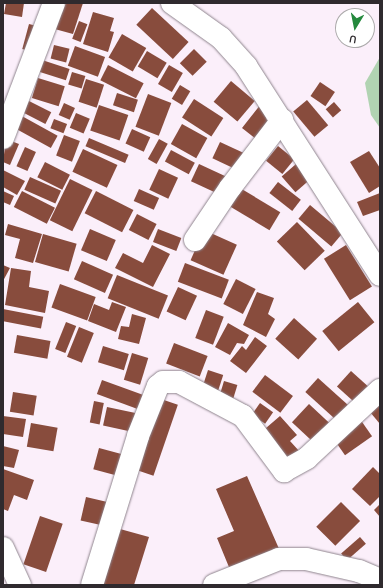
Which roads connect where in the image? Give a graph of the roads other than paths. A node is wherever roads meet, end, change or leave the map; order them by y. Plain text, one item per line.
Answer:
1 (54, 3) edge
2 (172, 3) edge
3 (282, 120) junction
4 (3, 138) edge
5 (195, 240) dead end
6 (380, 275) edge
7 (380, 390) edge
8 (3, 548) edge
9 (380, 580) edge
10 (20, 585) edge
11 (92, 585) edge
12 (214, 585) edge

1 - 4 street
2 - 3 street
3 - 5 street
3 - 6 street
7 - 11 street
8 - 10 street
9 - 12 street

